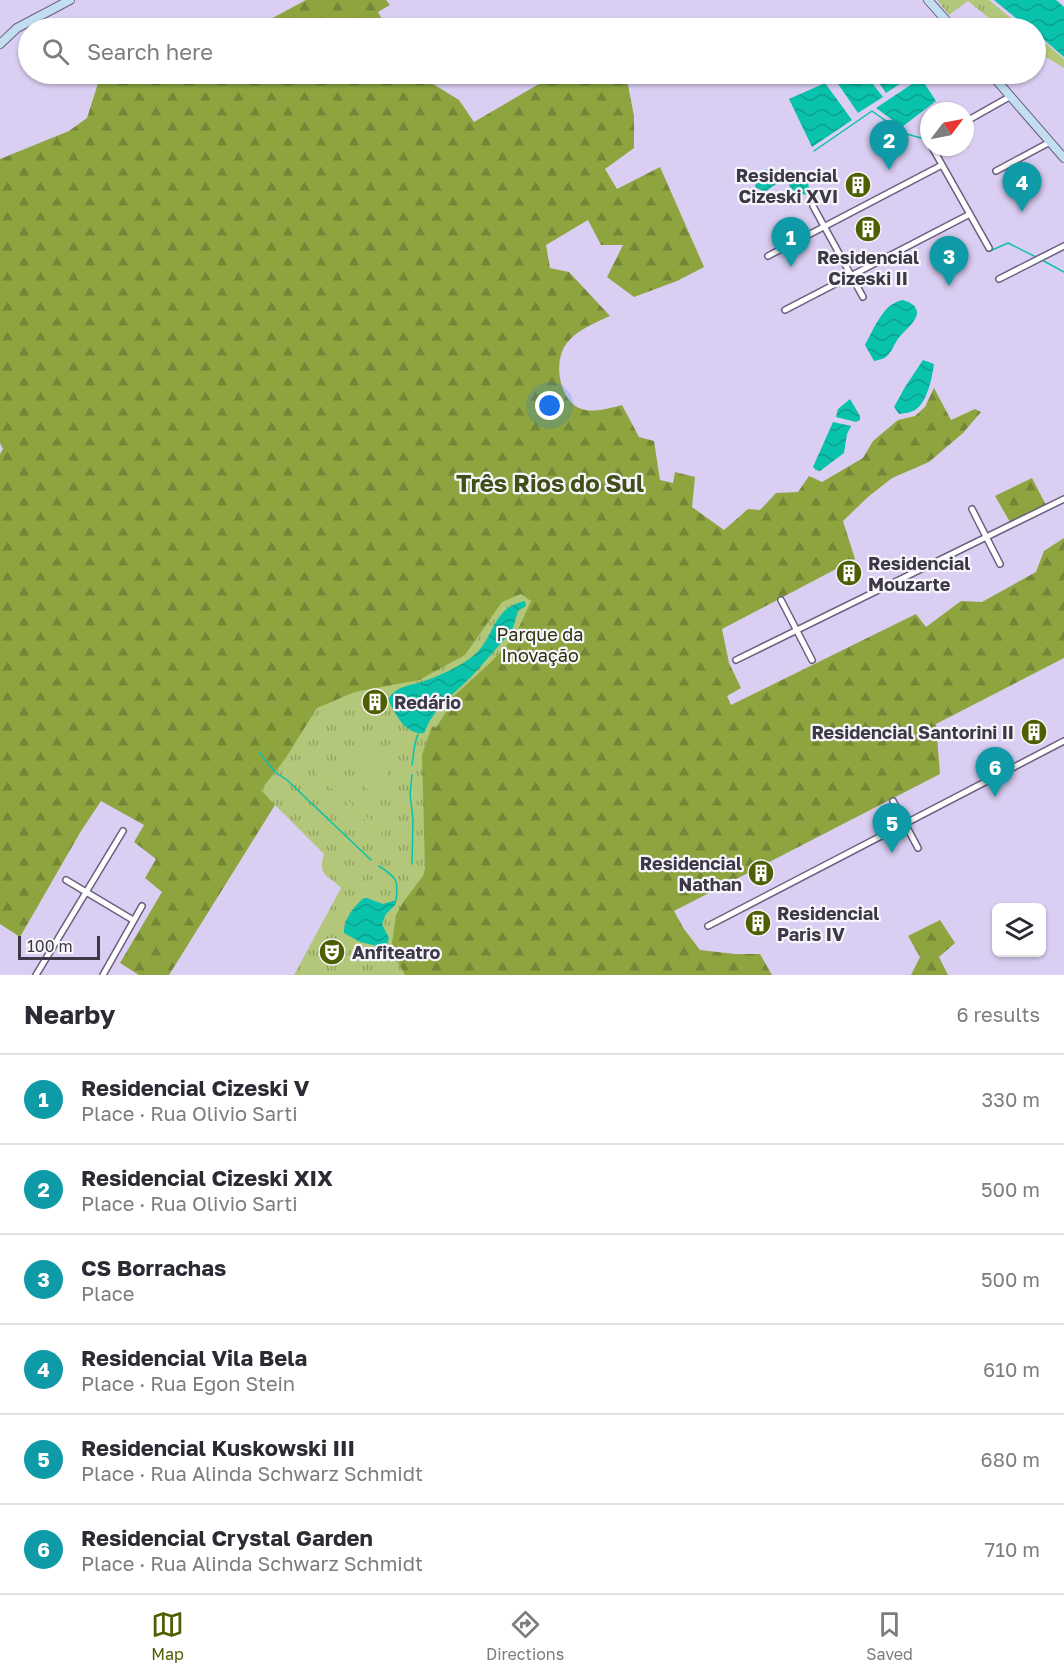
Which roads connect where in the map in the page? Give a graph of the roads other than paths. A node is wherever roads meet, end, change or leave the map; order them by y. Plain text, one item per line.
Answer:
1 (70, 0) edge
2 (928, 0) edge
3 (36, 18) edge
4 (944, 18) edge
5 (18, 27) edge
6 (0, 44) edge
7 (1001, 84) edge
8 (1011, 96) junction
9 (974, 117) edge
10 (1050, 142) junction
11 (937, 156) edge
12 (1064, 158) edge
13 (942, 165) junction
14 (996, 171) dead end
15 (813, 206) dead end
16 (970, 214) junction
17 (824, 227) junction
18 (1064, 246) edge
19 (988, 248) dead end
20 (768, 256) dead end
21 (851, 275) junction
22 (999, 279) dead end
23 (863, 297) dead end
24 (785, 310) dead end
25 (1064, 499) edge
26 (972, 509) dead end
27 (987, 537) junction
28 (1000, 564) dead end
29 (781, 600) dead end
30 (796, 630) junction
31 (736, 660) dead end
32 (812, 660) dead end
33 (1064, 741) edge
34 (893, 801) dead end
35 (905, 823) junction
36 (123, 831) dead end
37 (918, 848) dead end
38 (66, 880) dead end
39 (86, 892) junction
40 (142, 906) dead end
41 (133, 921) junction
42 (708, 926) dead end
43 (36, 975) edge
44 (103, 975) edge

1 - 3 street
2 - 4 street
5 - 6 street
7 - 8 street
8 - 9 street
8 - 10 street
10 - 12 street
10 - 14 street
11 - 13 street
13 - 16 street
13 - 17 street
15 - 17 street
16 - 19 street
16 - 21 street
17 - 20 street
17 - 21 street
18 - 22 street
21 - 23 street
21 - 24 street
25 - 27 street
26 - 27 street
27 - 28 street
27 - 30 street
29 - 30 street
30 - 31 street
30 - 32 street
33 - 35 street
34 - 35 street
35 - 37 street
35 - 42 street
36 - 39 street
38 - 39 street
39 - 41 street
39 - 43 street
40 - 41 street
41 - 44 street

